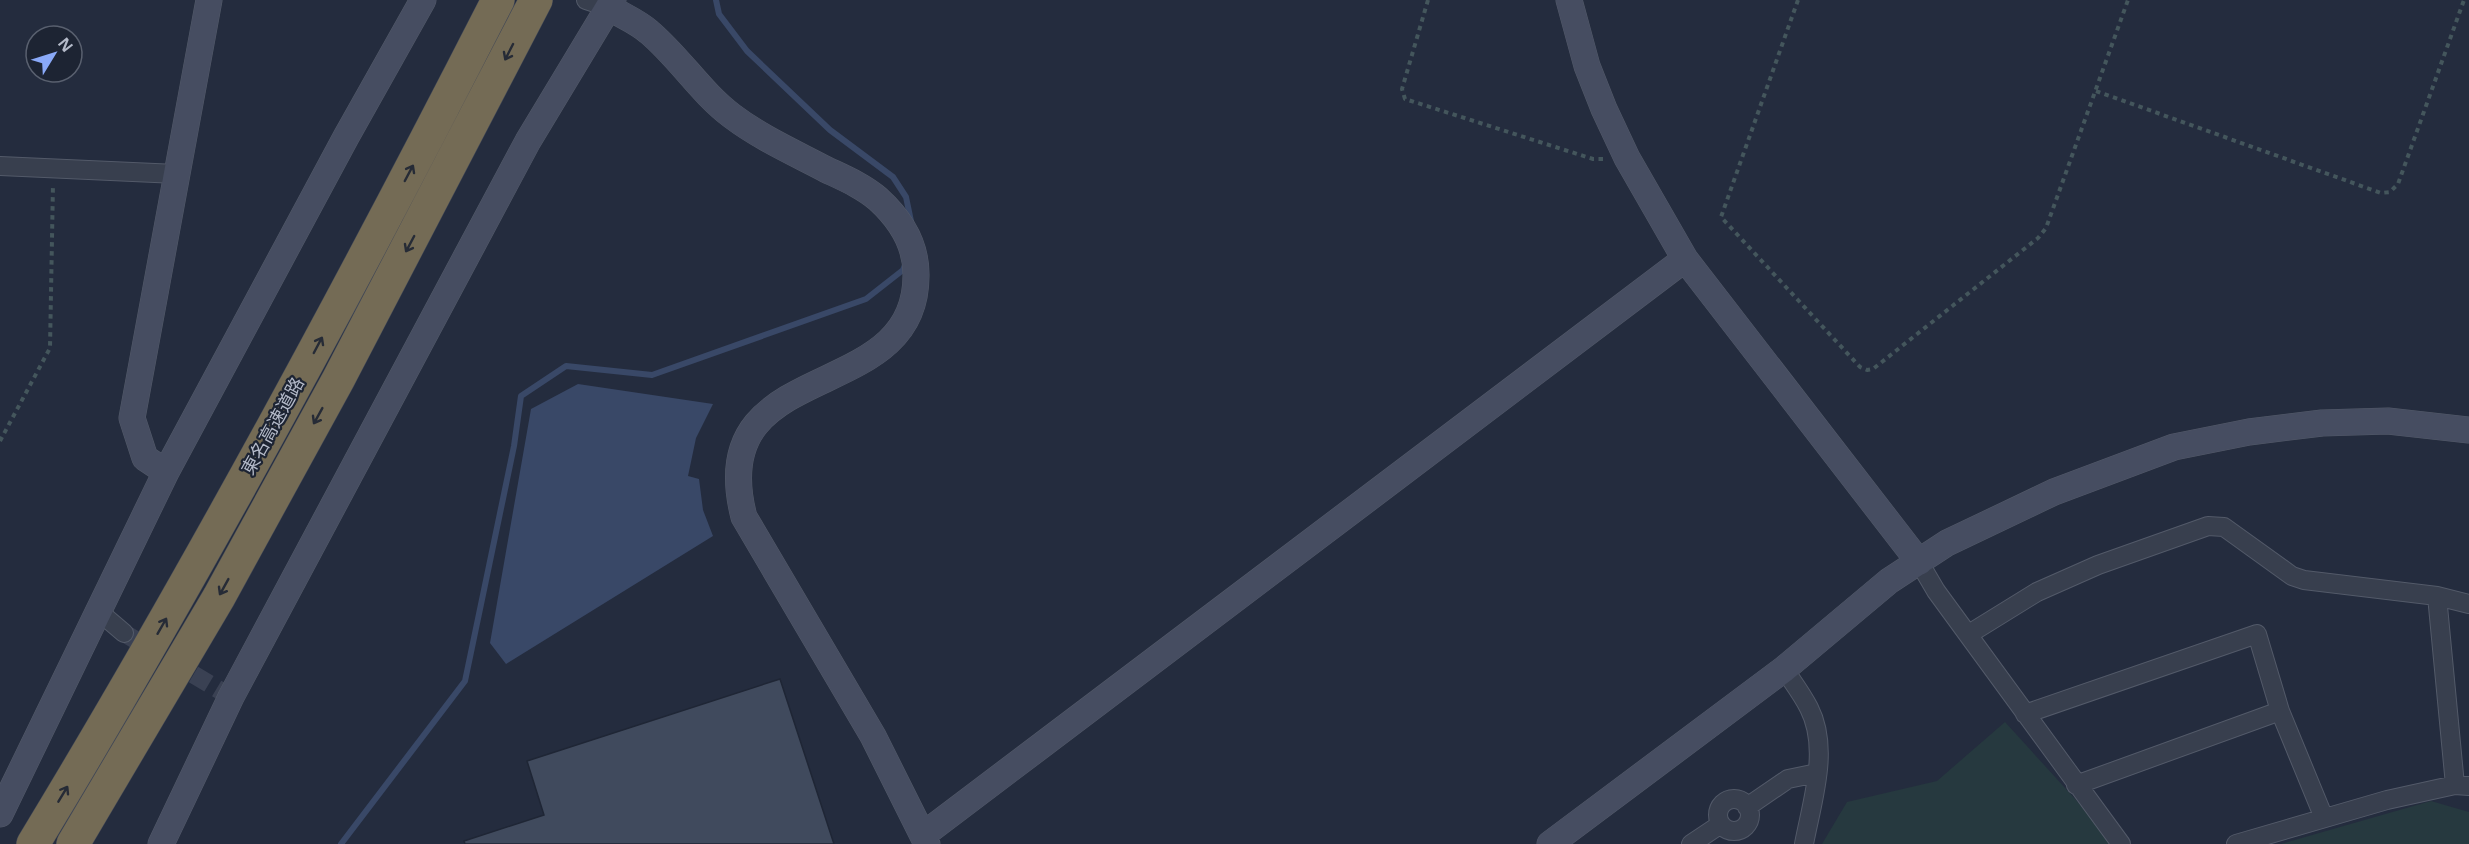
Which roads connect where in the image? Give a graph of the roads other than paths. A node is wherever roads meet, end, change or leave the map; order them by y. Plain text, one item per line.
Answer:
1 (209, 0) edge
2 (423, 0) edge
3 (498, 0) edge
4 (536, 0) edge
5 (586, 0) edge
6 (1569, 0) edge
7 (611, 4) edge
8 (0, 166) edge
9 (177, 174) junction
10 (1685, 259) junction
11 (2469, 430) edge
12 (166, 472) junction
13 (1919, 562) junction
14 (2437, 596) junction
15 (2469, 604) edge
16 (97, 610) junction
17 (124, 633) tunnel mouth
18 (1969, 634) junction
19 (1784, 669) junction
20 (2280, 711) junction
21 (2025, 714) junction
22 (1817, 773) junction
23 (2076, 785) junction
24 (2462, 785) edge
25 (0, 814) edge
26 (2324, 818) junction
27 (925, 840) edge
28 (33, 844) edge
29 (73, 844) edge
30 (161, 844) edge
31 (1550, 844) edge
32 (1691, 844) edge
33 (1804, 844) edge
34 (2121, 844) edge
35 (2236, 844) edge

1 - 9 street
2 - 12 street
28 -> 3 highway, 東名高速道路
4 -> 29 highway, 東名高速道路
5 - 7 street
6 - 10 street
7 - 27 street
7 - 30 street
8 - 9 street
9 - 12 street
10 - 13 street
10 - 27 street
11 - 13 street
12 - 16 street
13 - 18 street
13 - 19 street
14 - 15 street
14 - 18 street
14 - 24 street
16 - 17 street
16 - 25 street
18 - 21 street
19 - 22 street
19 - 31 street
20 - 21 street
20 - 23 street
20 - 26 street
21 - 23 street
22 - 32 street
22 - 33 street
23 - 34 street
24 - 26 street
26 - 35 street

